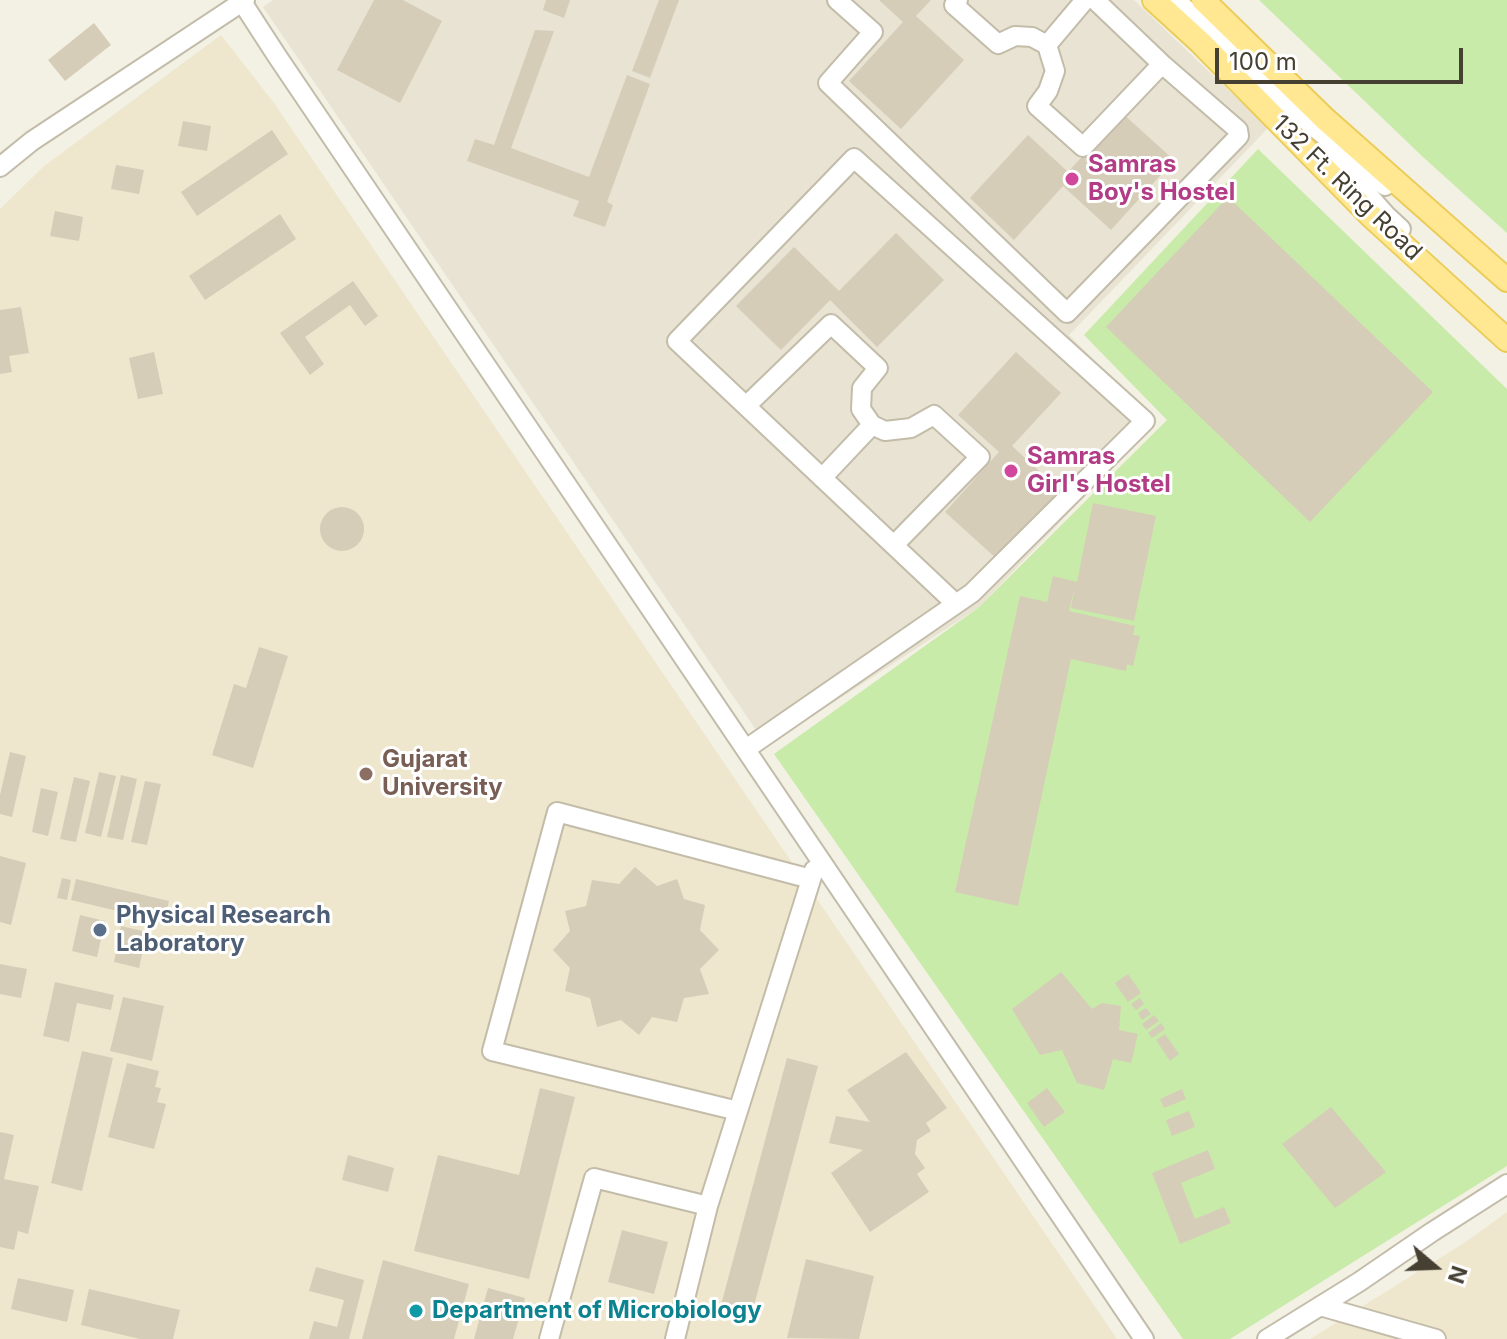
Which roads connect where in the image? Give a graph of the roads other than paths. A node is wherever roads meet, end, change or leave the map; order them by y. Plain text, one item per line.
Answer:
1 (837, 0) edge
2 (958, 0) edge
3 (1085, 0) edge
4 (1095, 0) edge
5 (1154, 0) edge
6 (1176, 0) edge
7 (1203, 0) edge
8 (242, 1) edge
9 (1047, 45) junction
10 (1162, 64) junction
11 (1290, 107) junction
12 (0, 167) edge
13 (1507, 280) edge
14 (1507, 294) edge
15 (1507, 325) edge
16 (1507, 340) edge
17 (746, 406) junction
18 (872, 425) junction
19 (822, 478) junction
20 (894, 545) junction
21 (956, 604) junction
22 (746, 749) junction
23 (818, 856) junction
24 (811, 879) junction
25 (738, 1111) junction
26 (1507, 1184) edge
27 (708, 1206) junction
28 (1320, 1306) junction
29 (549, 1339) edge
30 (675, 1339) edge
31 (1144, 1339) edge
32 (1267, 1339) edge
33 (1436, 1339) edge

1 - 10 street
2 - 9 street
3 - 9 street
4 - 10 street
5 - 16 main road, 132 Ft. Ring Road
6 - 11 street
7 - 13 main road, 132 Ft. Ring Road
8 - 12 street
8 - 22 street
9 - 10 street
11 - 14 street
11 - 15 street
17 - 18 street
17 - 19 street
17 - 21 street
18 - 19 street
18 - 20 street
19 - 20 street
20 - 21 street
21 - 22 street
22 - 23 street
23 - 24 street
23 - 31 street
24 - 25 street
24 - 25 street
25 - 27 street
26 - 28 street
27 - 29 street
27 - 30 street
28 - 32 street
28 - 33 street

